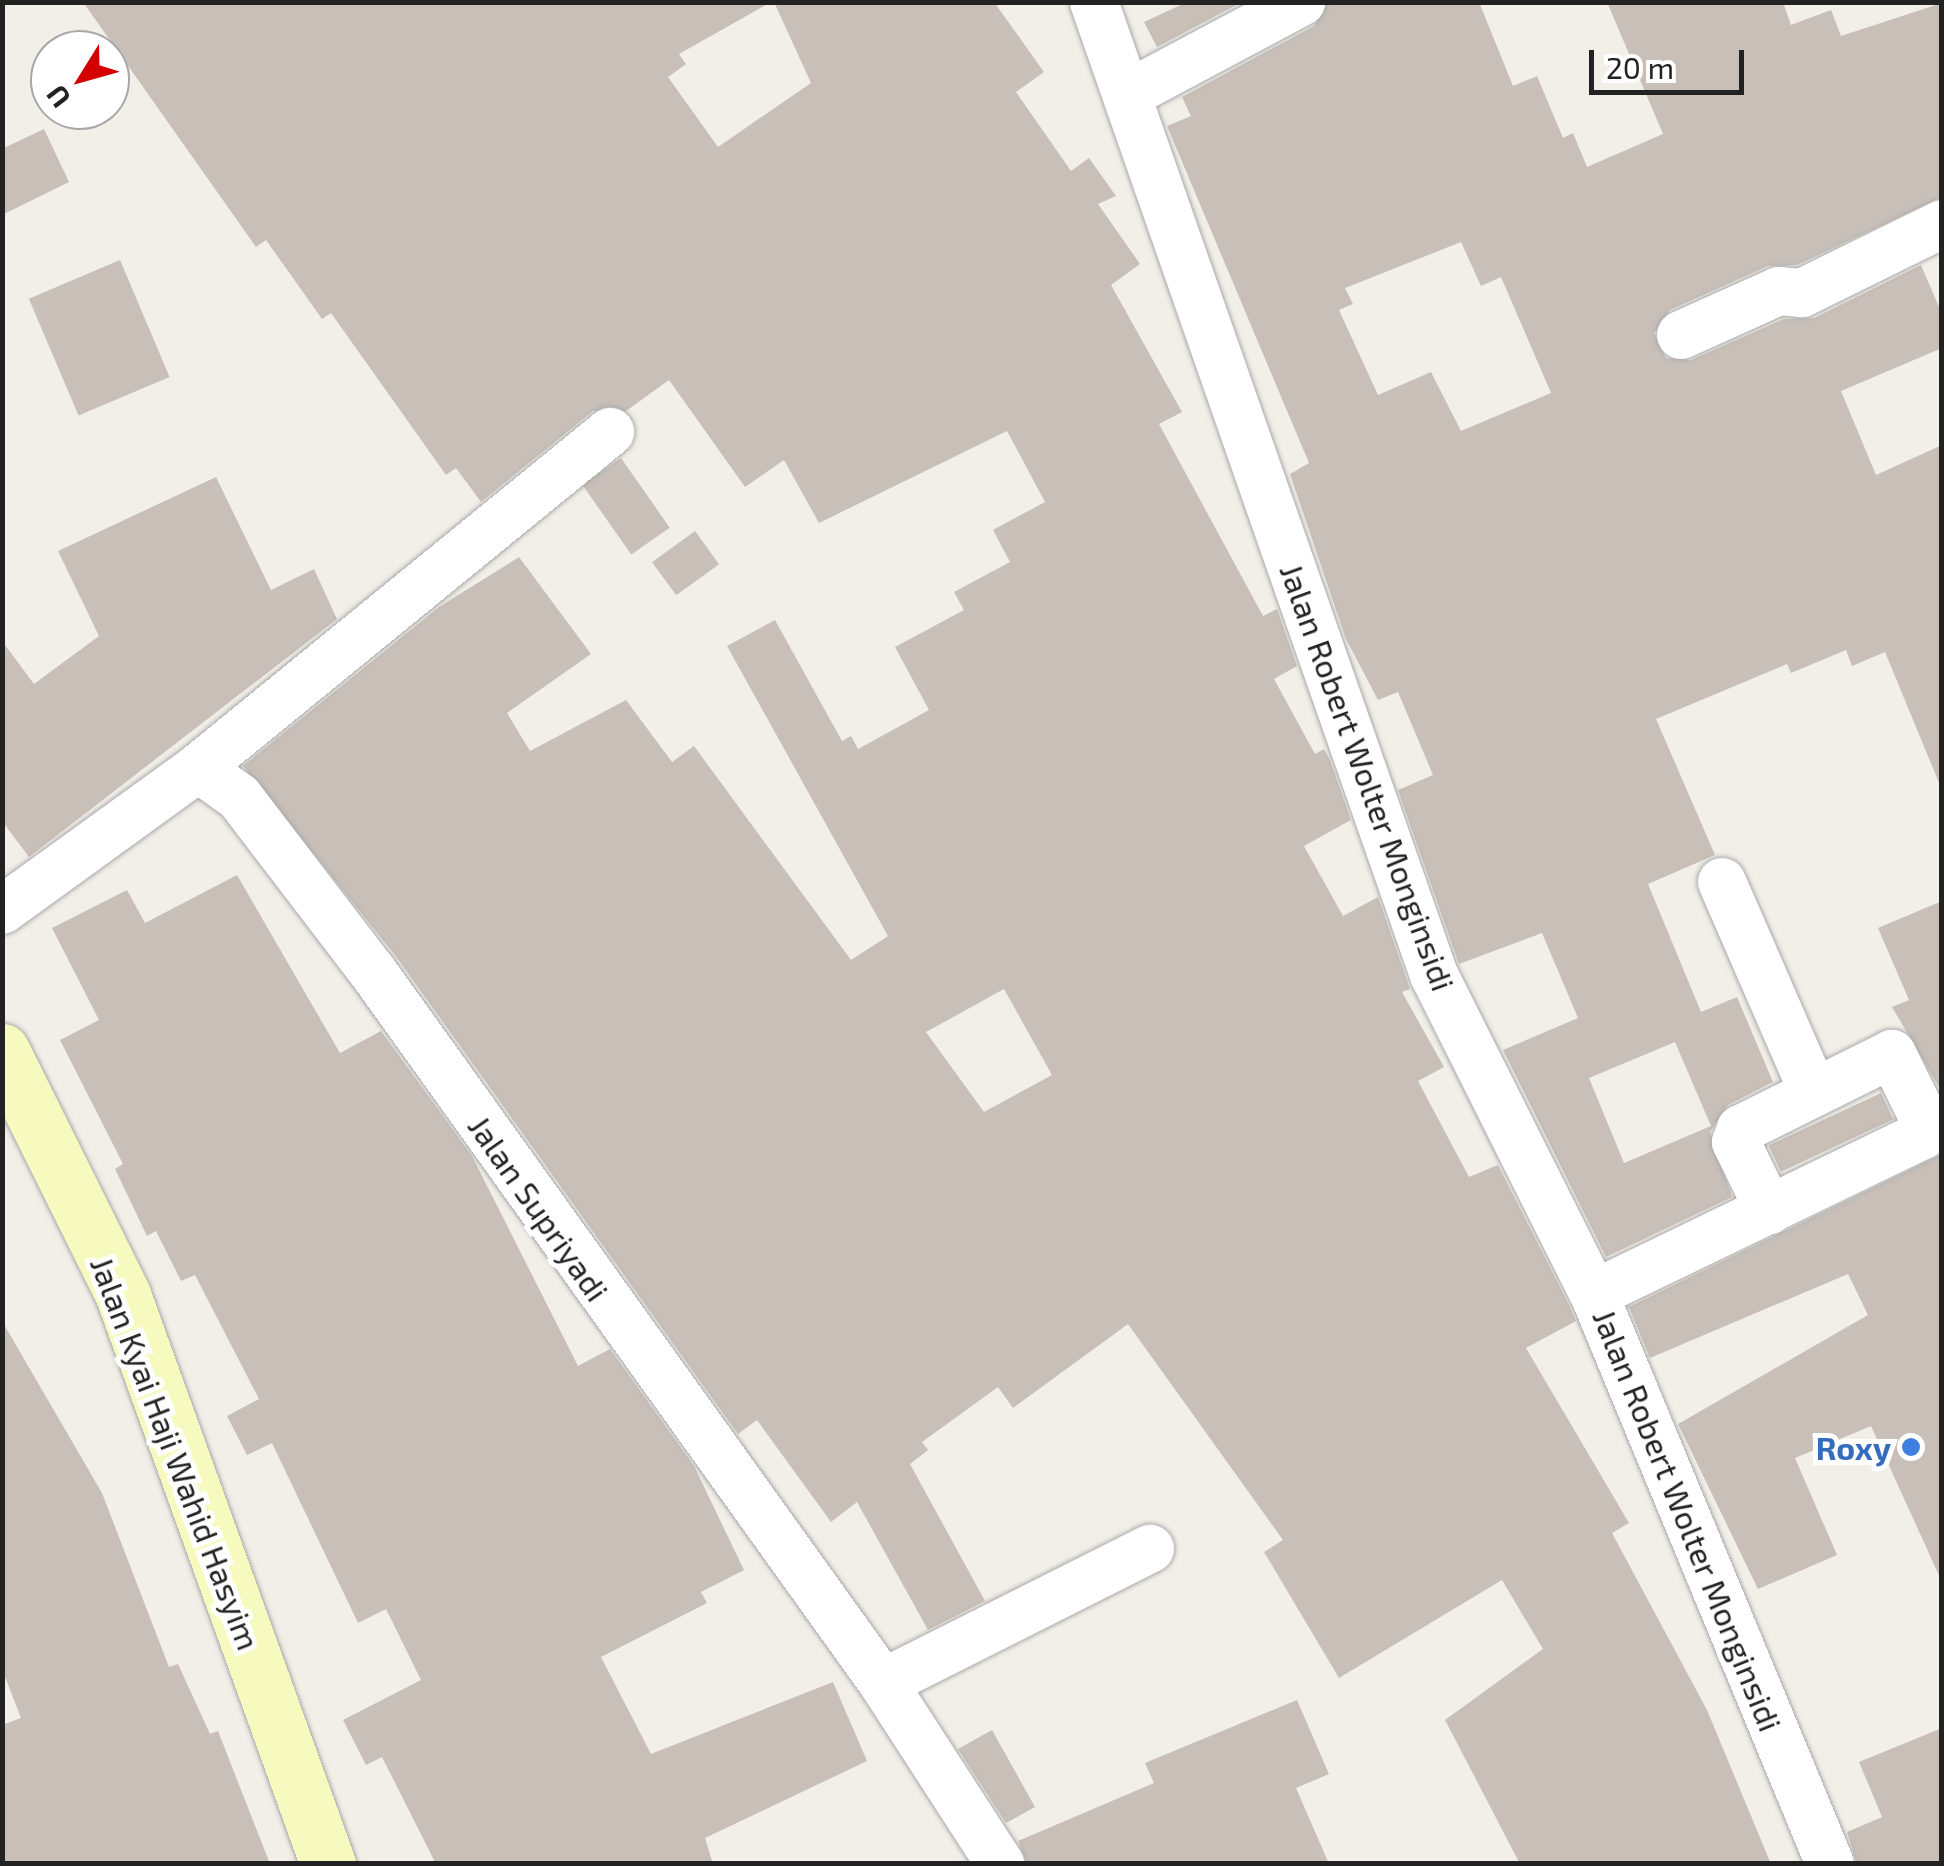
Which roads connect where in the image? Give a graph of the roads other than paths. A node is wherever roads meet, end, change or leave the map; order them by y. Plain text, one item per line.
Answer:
1 (1094, 2) edge
2 (1302, 2) edge
3 (1130, 93) junction
4 (1942, 224) edge
5 (1681, 335) dead end
6 (610, 432) dead end
7 (198, 768) junction
8 (1722, 882) dead end
9 (2, 910) edge
10 (2, 1051) edge
11 (1812, 1090) junction
12 (1769, 1210) junction
13 (1594, 1294) junction
14 (1150, 1548) dead end
15 (884, 1683) junction
16 (328, 1864) edge
17 (1000, 1864) edge
18 (1830, 1864) edge

1 - 3 street, Jalan Robert Wolter Monginsidi
2 - 3 street
3 - 13 street, Jalan Robert Wolter Monginsidi
4 - 5 street
6 - 7 street
7 - 9 street
7 - 15 street, Jalan Supriyadi
8 - 11 street
10 - 16 main road, Jalan Kyai Haji Wahid Hasyim
11 - 12 street
11 - 12 street
12 - 13 street
13 - 18 street, Jalan Robert Wolter Monginsidi
14 - 15 street
15 - 17 street, Jalan Supriyadi

